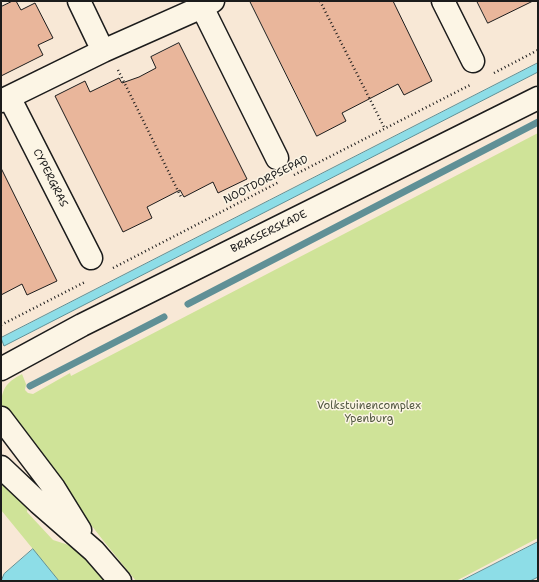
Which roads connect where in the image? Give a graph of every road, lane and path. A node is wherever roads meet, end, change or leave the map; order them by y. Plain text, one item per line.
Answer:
1 (79, 1) edge
2 (320, 1) edge
3 (443, 1) edge
4 (208, 4) edge
5 (105, 50) junction
6 (538, 50) edge
7 (473, 61) dead end
8 (489, 75) dead end
9 (475, 82) dead end
10 (538, 98) edge
11 (5, 99) edge
12 (385, 129) junction
13 (277, 158) dead end
14 (288, 178) dead end
15 (281, 182) dead end
16 (182, 199) dead end
17 (98, 264) joint
18 (86, 282) dead end
19 (1, 325) edge
20 (1, 369) edge
21 (1, 418) edge
22 (1, 466) edge
23 (94, 551) junction
24 (120, 581) edge

1 - 5 street
2 - 12 path
3 - 7 street
4 - 5 street, CYPERGRAS
4 - 13 street, CYPERGRAS
5 - 11 street, CYPERGRAS
5 - 16 path
6 - 8 path
9 - 12 path, NOOTDORPSEPAD
10 - 20 street, BRASSERSKADE
11 - 17 street, CYPERGRAS
12 - 14 path, NOOTDORPSEPAD
15 - 17 path, NOOTDORPSEPAD
18 - 19 path
21 - 23 street
22 - 23 street
23 - 24 street

